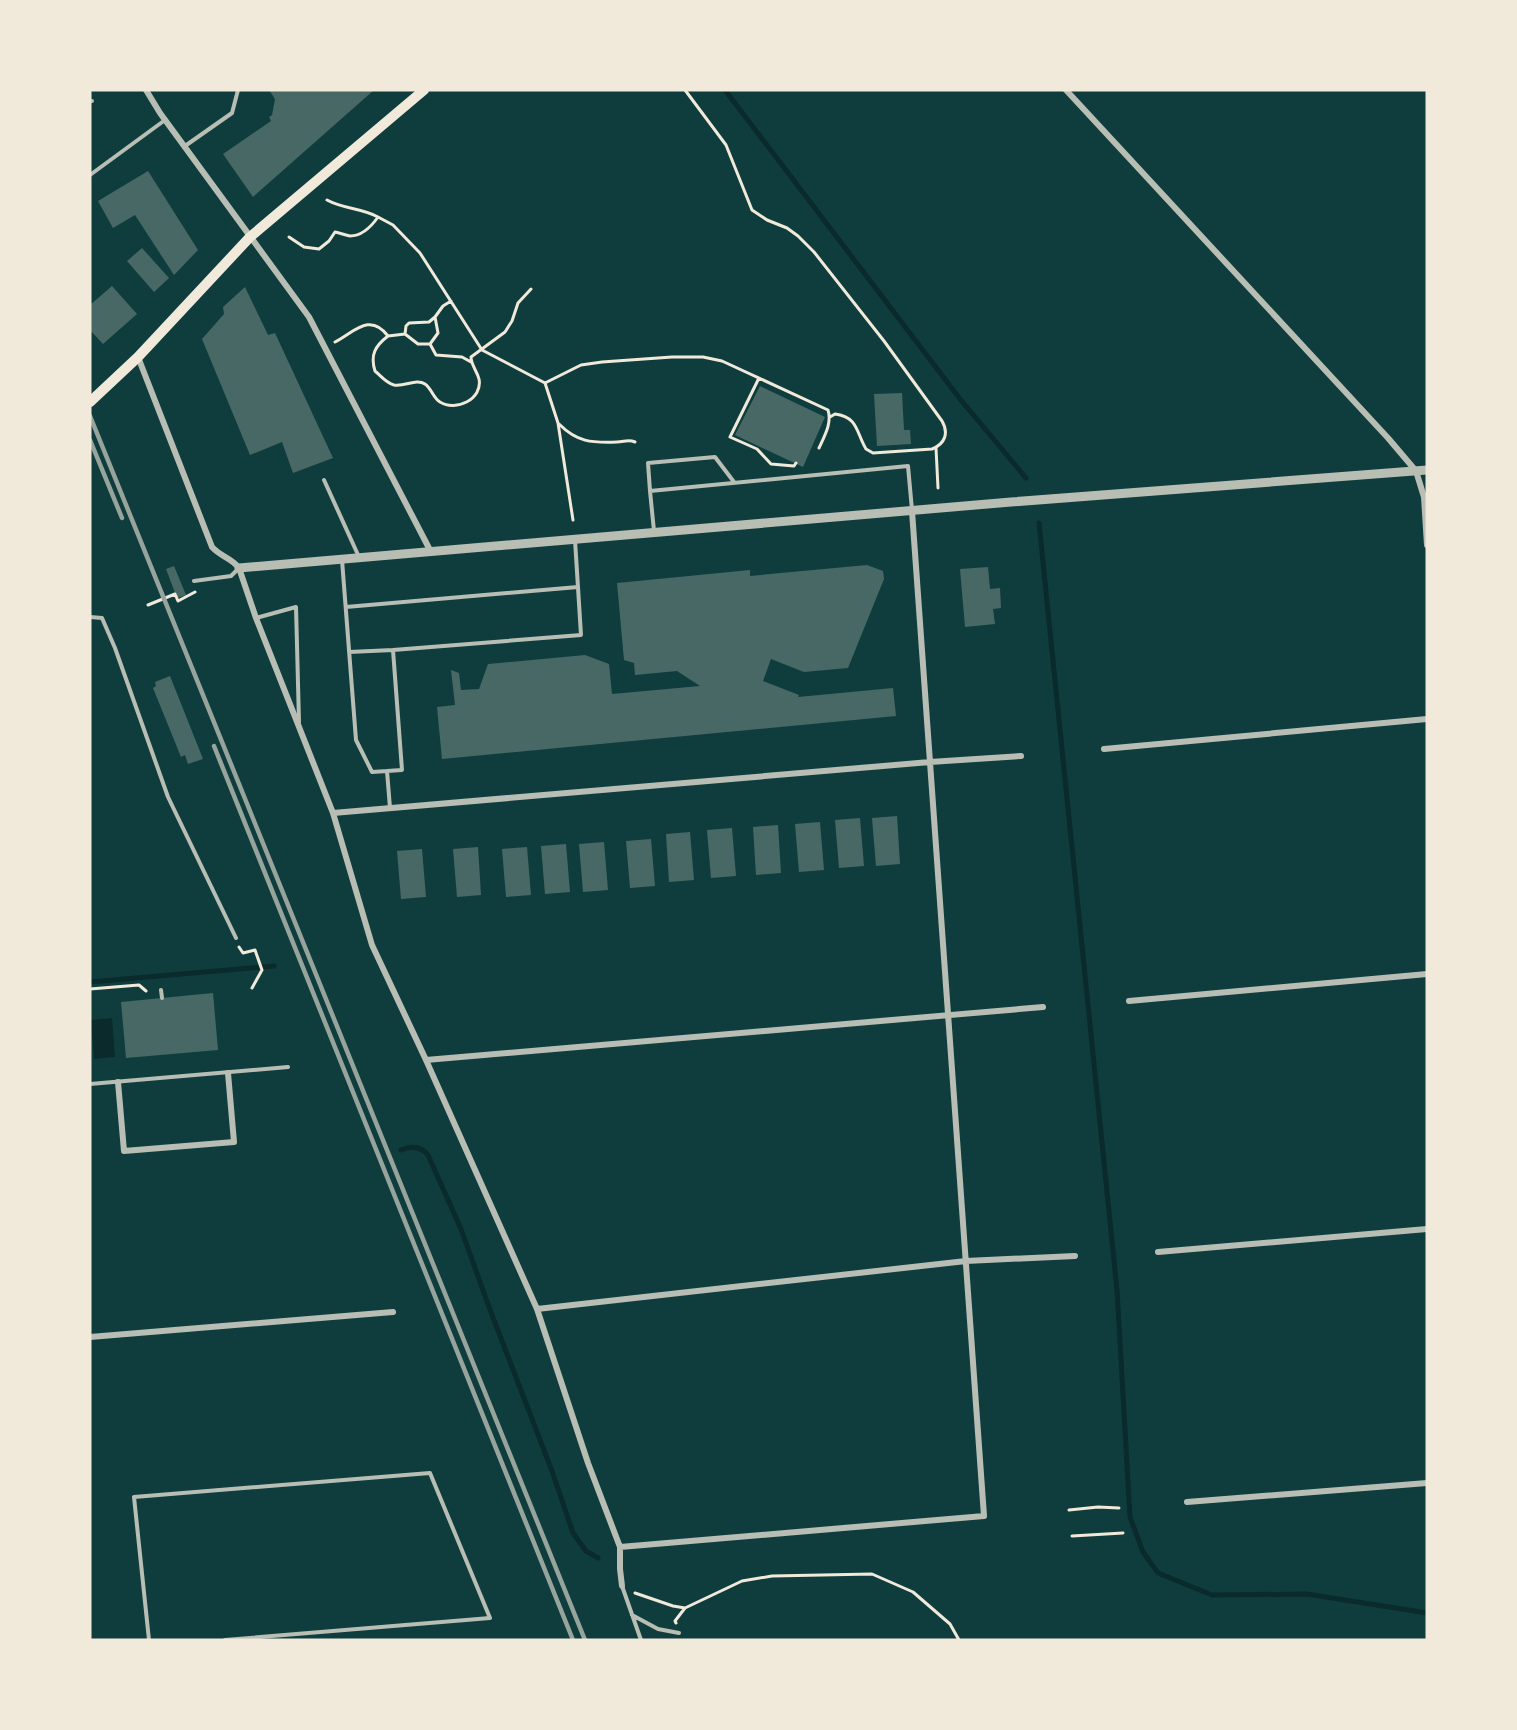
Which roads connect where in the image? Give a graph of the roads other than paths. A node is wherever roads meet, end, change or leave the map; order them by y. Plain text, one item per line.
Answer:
1 (146, 90) edge
2 (238, 90) edge
3 (424, 90) edge
4 (1066, 90) edge
5 (165, 120) junction
6 (184, 146) junction
7 (90, 175) edge
8 (250, 237) junction
9 (138, 357) junction
10 (90, 402) edge
11 (1427, 470) edge
12 (1416, 471) junction
13 (324, 480) dead end
14 (734, 483) junction
15 (650, 491) junction
16 (912, 511) junction
17 (654, 533) junction
18 (575, 539) junction
19 (1427, 545) edge
20 (431, 552) junction
21 (360, 558) junction
22 (342, 559) junction
23 (239, 568) junction
24 (194, 581) dead end
25 (578, 587) junction
26 (346, 607) junction
27 (90, 617) edge
28 (256, 618) junction
29 (393, 650) junction
30 (349, 652) junction
31 (1427, 719) edge
32 (299, 727) junction
33 (1104, 749) dead end
34 (1021, 756) dead end
35 (930, 762) junction
36 (387, 771) junction
37 (390, 808) junction
38 (333, 813) junction
39 (236, 938) dead end
40 (1427, 974) edge
41 (161, 990) dead end
42 (162, 998) dead end
43 (1128, 1001) dead end
44 (1043, 1006) dead end
45 (948, 1015) junction
46 (426, 1060) junction
47 (288, 1067) dead end
48 (228, 1073) junction
49 (118, 1082) junction
50 (90, 1084) edge
51 (1427, 1229) edge
52 (1158, 1252) dead end
53 (1075, 1256) dead end
54 (966, 1261) junction
55 (537, 1309) junction
56 (393, 1312) dead end
57 (90, 1337) edge
58 (1427, 1483) edge
59 (1187, 1502) dead end
60 (620, 1547) junction
61 (622, 1586) joint
62 (633, 1615) junction
63 (678, 1633) road end
64 (149, 1640) edge
65 (225, 1640) edge
66 (641, 1640) edge

1 - 5 street
2 - 6 lane
3 - 8 main road
4 - 12 street
5 - 6 street
5 - 7 lane
6 - 8 street
8 - 9 main road
8 - 20 street
9 - 10 main road
9 - 23 street
11 - 12 street
12 - 16 street
12 - 19 street
13 - 21 lane
14 - 15 lane
14 - 15 lane
14 - 16 lane
15 - 17 lane
16 - 17 street
16 - 35 street
17 - 18 street
18 - 20 street
18 - 25 lane
20 - 21 street
21 - 22 street
22 - 23 street
22 - 26 lane
23 - 24 lane
23 - 28 street
25 - 26 lane
25 - 29 lane
26 - 30 lane
27 - 39 lane
28 - 32 street
28 - 32 lane
29 - 30 lane
29 - 36 lane
30 - 36 lane
31 - 33 street
32 - 38 street
34 - 35 street
35 - 37 street
35 - 45 street
36 - 37 lane
37 - 38 street
38 - 46 street
40 - 43 street
41 - 42 lane
44 - 45 street
45 - 46 street
45 - 54 street
46 - 55 street
47 - 48 lane
48 - 49 lane
48 - 49 street
49 - 50 lane
51 - 52 street
53 - 54 street
54 - 55 street
54 - 60 street
55 - 60 street
56 - 57 street
58 - 59 street
60 - 61 street
61 - 62 lane
62 - 63 lane
62 - 66 lane
64 - 65 lane

